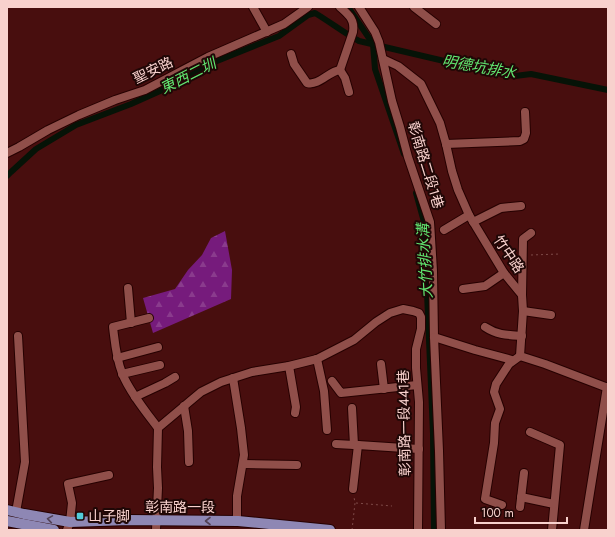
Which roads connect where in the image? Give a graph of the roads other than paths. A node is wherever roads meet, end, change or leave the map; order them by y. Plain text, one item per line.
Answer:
1 (254, 7) edge
2 (308, 7) edge
3 (340, 7) edge
4 (360, 7) edge
5 (414, 7) edge
6 (436, 24) dead end
7 (266, 32) junction
8 (291, 54) dead end
9 (382, 55) junction
10 (340, 70) junction
11 (349, 92) dead end
12 (525, 112) dead end
13 (446, 144) junction
14 (7, 153) edge
15 (521, 206) dead end
16 (471, 218) junction
17 (444, 230) dead end
18 (530, 233) dead end
19 (504, 272) junction
20 (128, 288) dead end
21 (462, 288) dead end
22 (522, 295) junction
23 (523, 311) junction
24 (551, 315) dead end
25 (149, 318) dead end
26 (131, 323) junction
27 (485, 327) dead end
28 (18, 336) dead end
29 (522, 336) junction
30 (434, 337) junction
31 (158, 347) dead end
32 (520, 356) junction
33 (117, 358) junction
34 (317, 359) junction
35 (512, 360) junction
36 (381, 364) dead end
37 (160, 365) dead end
38 (289, 366) junction
39 (122, 374) junction
40 (175, 377) dead end
41 (233, 378) junction
42 (332, 381) dead end
43 (417, 385) junction
44 (607, 387) edge
45 (384, 389) junction
46 (135, 397) junction
47 (184, 406) junction
48 (352, 408) dead end
49 (295, 413) dead end
50 (158, 428) junction
51 (327, 430) dead end
52 (530, 432) dead end
53 (336, 444) dead end
54 (356, 445) junction
55 (419, 449) junction
56 (190, 462) dead end
57 (243, 464) junction
58 (297, 465) dead end
59 (524, 473) dead end
60 (109, 475) dead end
61 (353, 488) road end
62 (521, 497) junction
63 (554, 504) junction
64 (502, 505) dead end
65 (520, 507) dead end
66 (11, 511) edge
67 (7, 521) edge
68 (237, 521) junction
69 (157, 525) edge
70 (69, 526) edge
71 (21, 527) edge
72 (54, 530) edge
73 (330, 530) edge
74 (418, 530) edge
75 (441, 530) edge
76 (552, 530) edge
77 (584, 530) edge

1 - 7 street
2 - 7 street, 聖安路
3 - 10 street
4 - 9 street, 彰南路二段1巷
5 - 6 street
7 - 14 street, 聖安路
8 - 10 street
9 - 13 street, 竹中路
9 - 30 street, 彰南路二段1巷
10 - 11 street
12 - 13 street
13 - 16 street, 竹中路
15 - 16 street
16 - 17 street
16 - 19 street, 竹中路
18 - 22 street
19 - 21 street
19 - 22 street, 竹中路
20 - 26 street
22 - 23 street, 竹中路
23 - 24 street
23 - 29 street, 竹中路
25 - 26 street
26 - 33 street
27 - 29 street
28 - 66 street
29 - 32 street, 竹中路
30 - 35 street
30 - 75 street, 彰南路二段1巷
31 - 33 street
32 - 35 street
32 - 44 street
33 - 39 street
34 - 38 street
34 - 43 street, 彰南路一段441巷
34 - 51 street
35 - 64 street
36 - 45 street
37 - 39 street
38 - 41 street
38 - 49 street
39 - 46 street
40 - 46 street
41 - 47 street
41 - 57 street
42 - 45 street
43 - 45 street
43 - 55 street, 彰南路一段441巷
44 - 77 street
46 - 50 street
47 - 50 street
47 - 56 street
48 - 54 street
50 - 69 street
52 - 63 street
53 - 54 street
54 - 55 street
54 - 61 street
55 - 74 street, 彰南路一段441巷
57 - 58 street
57 - 68 street
59 - 62 street
60 - 70 street
62 - 63 street
62 - 65 street
63 - 76 street
70 -> 66 main road, 彰南路一段
67 - 71 main road
68 -> 69 main road, 彰南路一段
68 - 73 main road, 彰南路一段
69 - 70 main road, 彰南路一段
71 - 72 main road

